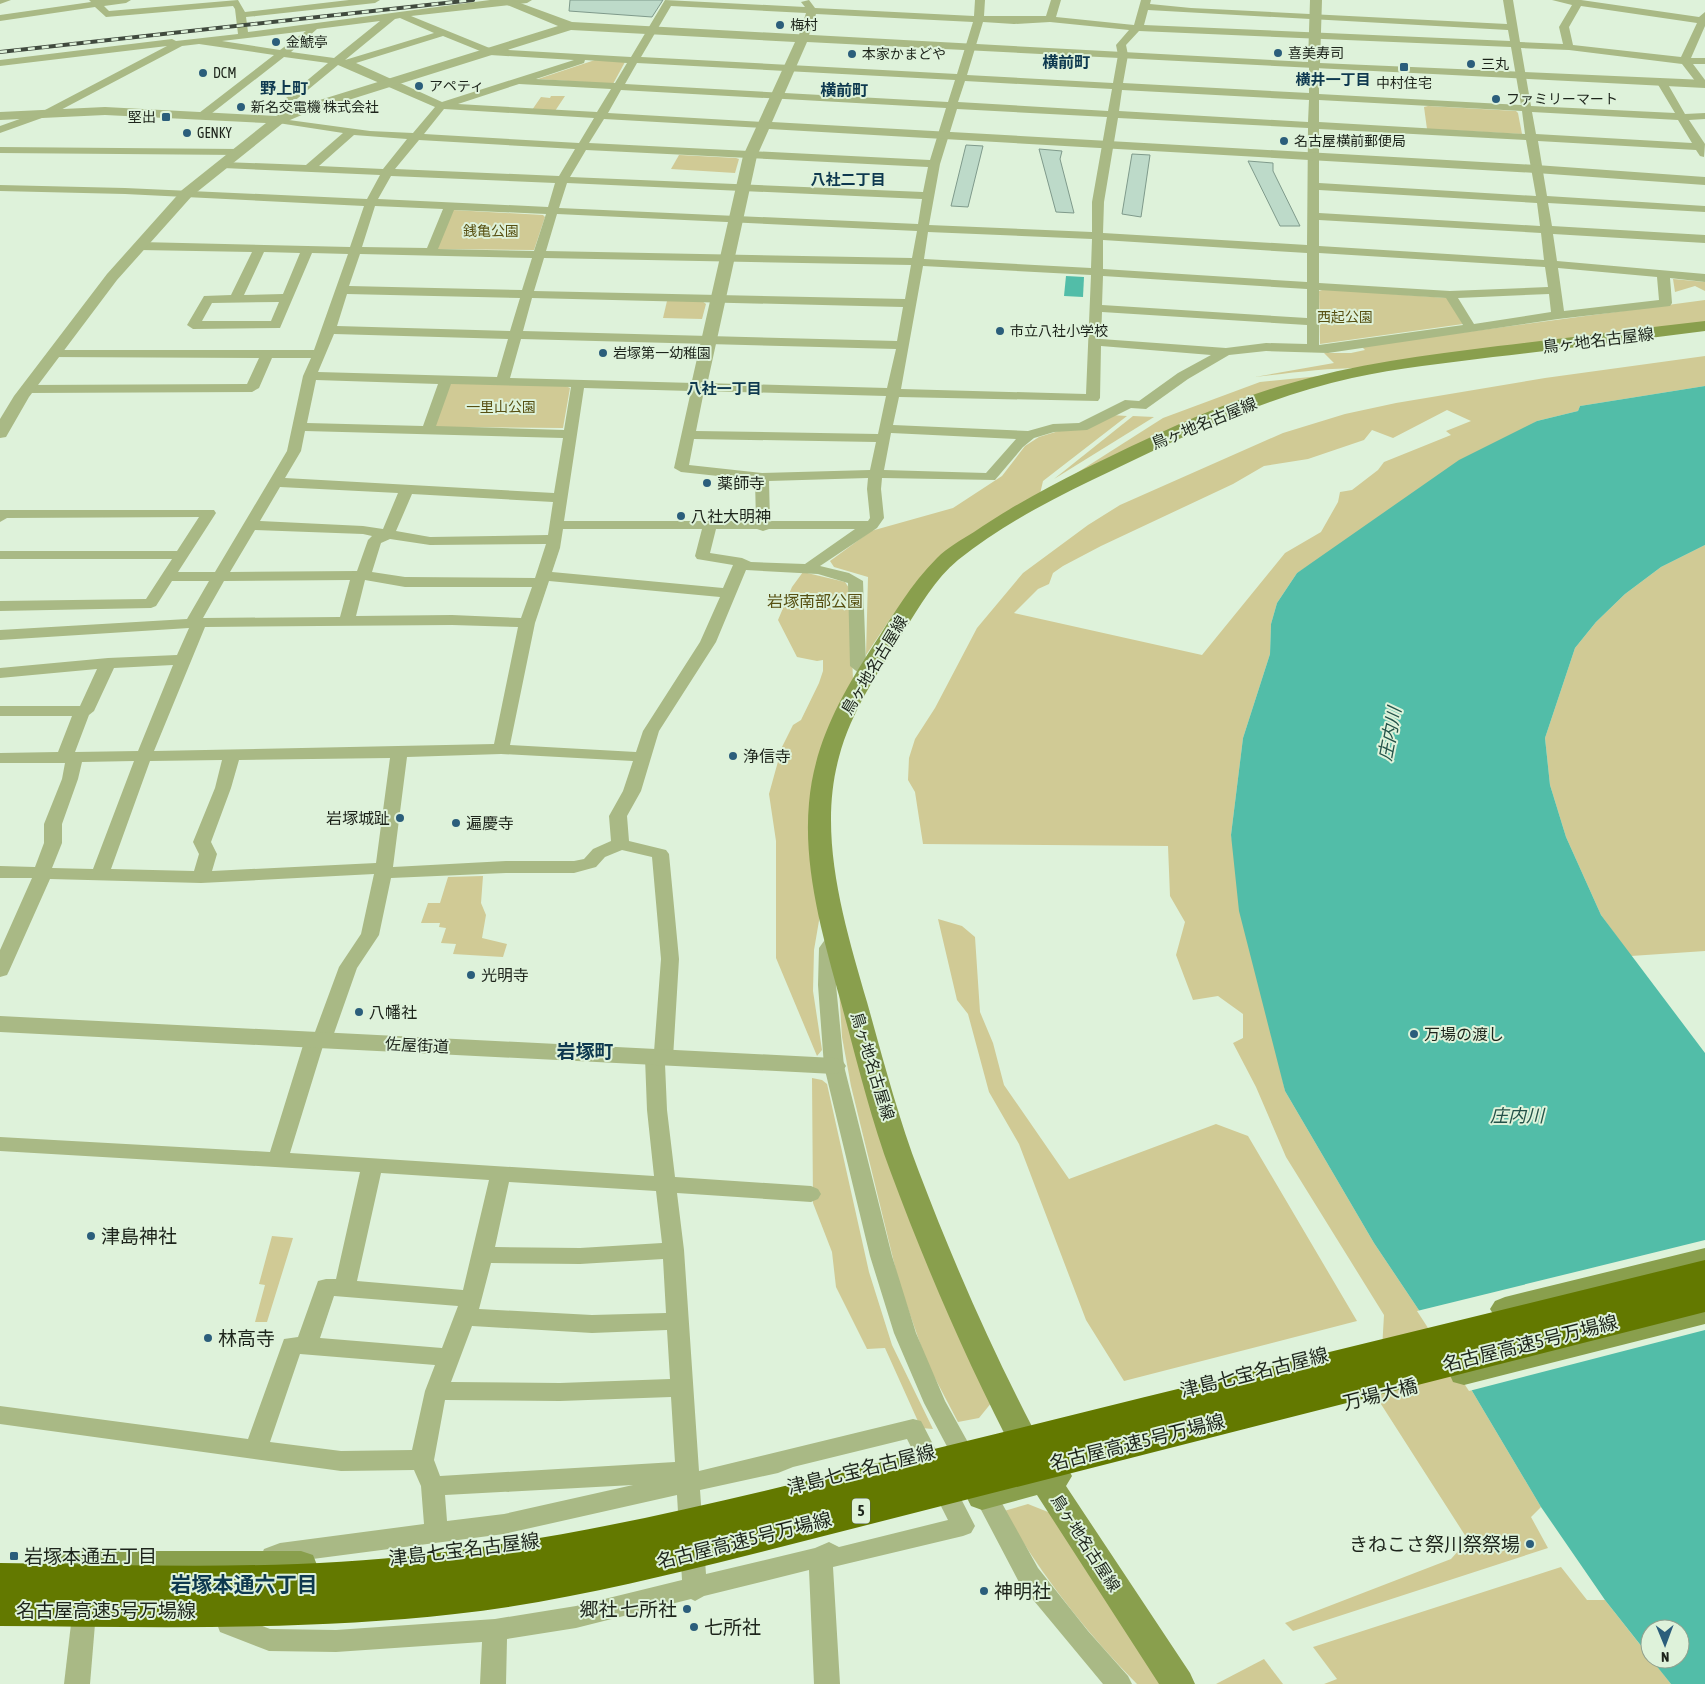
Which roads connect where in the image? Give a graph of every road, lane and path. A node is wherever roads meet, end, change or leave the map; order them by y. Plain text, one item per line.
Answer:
1 (6, 0) edge
2 (126, 0) edge
3 (375, 0) edge
4 (527, 0) edge
5 (805, 0) edge
6 (980, 0) edge
7 (1056, 0) edge
8 (1316, 0) edge
9 (1508, 0) edge
10 (1557, 0) edge
11 (0, 1) edge
12 (234, 1) edge
13 (504, 1) edge
14 (96, 2) edge
15 (669, 2) edge
16 (1146, 3) edge
17 (1578, 3) junction
18 (812, 10) junction
19 (241, 15) junction
20 (392, 16) junction
21 (405, 16) junction
22 (1316, 17) junction
23 (0, 18) edge
24 (979, 18) junction
25 (1050, 19) junction
26 (1704, 19) edge
27 (314, 26) junction
28 (570, 26) junction
29 (1512, 26) junction
30 (1134, 28) junction
31 (651, 30) junction
32 (444, 33) junction
33 (1316, 35) junction
34 (243, 36) junction
35 (802, 38) junction
36 (199, 42) junction
37 (180, 43) junction
38 (1516, 46) junction
39 (969, 47) junction
40 (1569, 47) junction
41 (490, 52) junction
42 (282, 54) junction
43 (1123, 55) junction
44 (590, 58) junction
45 (634, 60) junction
46 (1685, 61) junction
47 (1705, 61) edge
48 (341, 62) junction
49 (0, 63) edge
50 (1314, 66) junction
51 (790, 68) junction
52 (1519, 76) junction
53 (959, 78) junction
54 (519, 81) junction
55 (391, 83) junction
56 (1662, 84) junction
57 (1704, 84) edge
58 (618, 86) junction
59 (1118, 86) junction
60 (777, 96) junction
61 (1315, 97) junction
62 (951, 105) junction
63 (441, 106) junction
64 (1525, 108) junction
65 (296, 109) junction
66 (49, 112) junction
67 (1113, 114) junction
68 (204, 115) junction
69 (0, 116) edge
70 (600, 116) junction
71 (1705, 116) edge
72 (1422, 117) junction
73 (1683, 117) junction
74 (278, 120) junction
75 (763, 125) junction
76 (1314, 126) junction
77 (0, 130) edge
78 (351, 132) junction
79 (942, 136) junction
80 (416, 137) junction
81 (1530, 138) junction
82 (1108, 145) junction
83 (580, 147) junction
84 (0, 150) edge
85 (1703, 150) edge
86 (239, 152) junction
87 (750, 156) junction
88 (1315, 156) junction
89 (934, 164) junction
90 (223, 165) junction
91 (310, 168) junction
92 (1536, 169) junction
93 (388, 170) junction
94 (562, 180) junction
95 (1705, 181) edge
96 (1315, 186) junction
97 (0, 188) edge
98 (742, 189) junction
99 (187, 193) junction
100 (929, 196) junction
101 (1542, 199) junction
102 (371, 202) junction
103 (450, 206) junction
104 (1705, 209) edge
105 (552, 212) junction
106 (1315, 216) junction
107 (736, 220) junction
108 (923, 228) junction
109 (1546, 230) junction
110 (1099, 236) junction
111 (1705, 239) edge
112 (140, 246) junction
113 (260, 247) junction
114 (308, 248) junction
115 (1313, 249) junction
116 (356, 250) junction
117 (431, 252) junction
118 (539, 254) junction
119 (728, 258) junction
120 (917, 262) junction
121 (1550, 264) junction
122 (1098, 272) junction
123 (1663, 274) junction
124 (1705, 278) edge
125 (1313, 286) junction
126 (342, 290) junction
127 (1553, 290) junction
128 (526, 294) junction
129 (1450, 295) junction
130 (236, 298) junction
131 (288, 298) junction
132 (718, 298) junction
133 (909, 303) junction
134 (1096, 308) junction
135 (1558, 315) junction
136 (1312, 322) junction
137 (1705, 326) edge
138 (1470, 328) junction
139 (329, 330) junction
140 (517, 335) junction
141 (709, 340) junction
142 (1094, 342) junction
143 (903, 345) junction
144 (1313, 347) junction
145 (1226, 352) junction
146 (54, 354) junction
147 (267, 354) junction
148 (319, 354) junction
149 (310, 376) junction
150 (446, 379) junction
151 (503, 380) junction
152 (578, 382) junction
153 (699, 385) junction
154 (28, 389) junction
155 (894, 391) junction
156 (1093, 398) junction
157 (1130, 403) junction
158 (300, 427) junction
159 (428, 430) junction
160 (0, 433) edge
161 (570, 434) junction
162 (883, 434) junction
163 (688, 435) junction
164 (1029, 435) junction
165 (876, 474) junction
166 (762, 477) junction
167 (275, 482) junction
168 (406, 490) junction
169 (560, 498) junction
170 (0, 518) edge
171 (250, 525) junction
172 (872, 525) junction
173 (710, 526) junction
174 (763, 527) junction
175 (554, 532) junction
176 (388, 534) junction
177 (0, 555) edge
178 (182, 555) junction
179 (742, 562) junction
180 (814, 570) junction
181 (220, 575) junction
182 (361, 575) junction
183 (168, 577) junction
184 (541, 580) junction
185 (729, 593) junction
186 (0, 606) edge
187 (347, 621) junction
188 (192, 623) junction
189 (527, 623) junction
190 (0, 635) edge
191 (183, 660) junction
192 (108, 663) junction
193 (867, 672) junction
194 (0, 673) edge
195 (0, 711) edge
196 (82, 711) junction
197 (502, 749) junction
198 (399, 752) junction
199 (232, 754) junction
200 (144, 756) junction
201 (643, 757) junction
202 (0, 758) edge
203 (69, 758) junction
204 (620, 844) junction
205 (383, 870) junction
206 (0, 872) edge
207 (42, 874) junction
208 (100, 876) junction
209 (201, 877) junction
210 (836, 938) junction
211 (0, 971) edge
212 (0, 1024) edge
213 (318, 1039) junction
214 (659, 1058) junction
215 (834, 1066) junction
216 (0, 1144) edge
217 (278, 1160) junction
218 (372, 1165) junction
219 (501, 1173) junction
220 (665, 1184) junction
221 (811, 1194) dead end
222 (673, 1250) junction
223 (482, 1255) junction
224 (1705, 1260) edge
225 (1705, 1273) edge
226 (345, 1288) junction
227 (1705, 1299) edge
228 (468, 1308) junction
229 (1705, 1312) edge
230 (677, 1321) junction
231 (306, 1346) junction
232 (449, 1357) junction
233 (681, 1388) junction
234 (436, 1391) junction
235 (0, 1414) edge
236 (1016, 1431) junction
237 (256, 1448) junction
238 (422, 1460) junction
239 (688, 1477) junction
240 (1040, 1481) junction
241 (433, 1486) junction
242 (436, 1532) junction
243 (829, 1552) junction
244 (0, 1565) edge
245 (252, 1565) junction
246 (0, 1580) edge
247 (695, 1590) junction
248 (0, 1609) edge
249 (0, 1623) edge
250 (83, 1624) junction
251 (228, 1624) junction
252 (495, 1630) junction
253 (77, 1684) edge
254 (493, 1684) edge
255 (827, 1684) edge
256 (1119, 1684) edge
257 (1178, 1684) edge

1 - 11 street
2 - 14 street
3 - 19 street
4 - 13 street
5 - 18 street
6 - 24 street
7 - 25 street
8 - 22 street
9 - 29 street
10 - 17 street
12 - 14 street
12 - 19 street
13 - 21 street
13 - 28 street
14 - 23 street
15 - 18 street
15 - 31 street
16 - 22 street
16 - 30 street
17 - 26 street
17 - 40 street
18 - 24 street
18 - 35 street
19 - 34 street
20 - 21 street
20 - 27 street
20 - 48 street
21 - 32 street
21 - 48 street
22 - 29 street
22 - 33 street
24 - 25 street
24 - 39 street
25 - 30 street
26 - 46 street
27 - 34 street
27 - 42 street
28 - 31 street
28 - 41 street
29 - 38 street
30 - 33 street
30 - 43 street
31 - 35 street
31 - 45 street
32 - 41 street
32 - 48 street
33 - 38 street
33 - 50 street
34 - 36 street
35 - 39 street
35 - 51 street
36 - 37 street
36 - 42 street
37 - 49 street
37 - 66 street
38 - 40 street
38 - 52 street
39 - 43 street
39 - 53 street
40 - 46 street
41 - 44 street
41 - 55 street
42 - 48 street
42 - 68 street
43 - 50 street
43 - 59 street
44 - 45 street
44 - 54 street
45 - 51 street
45 - 58 street
46 - 47 street
46 - 57 street
48 - 55 street
48 - 65 street
50 - 52 street
50 - 61 street
51 - 53 street
51 - 60 street
52 - 56 street
52 - 64 street
53 - 59 street
53 - 62 street
54 - 58 street
54 - 63 street
55 - 63 street
55 - 65 street
56 - 57 street
56 - 73 street
58 - 60 street
58 - 70 street
59 - 61 street
59 - 67 street
60 - 62 street
60 - 75 street
61 - 72 street
61 - 76 street
62 - 67 street
62 - 79 street
63 - 70 street
63 - 80 street
64 - 72 street
64 - 73 street
64 - 81 street
65 - 74 street
66 - 68 street
66 - 69 street
66 - 77 street
67 - 76 street
67 - 82 street
68 - 74 street
70 - 75 street
70 - 83 street
71 - 73 street
72 - 76 street
72 - 81 street
73 - 85 street
74 - 78 street
74 - 86 street
75 - 79 street
75 - 87 street
76 - 88 street
78 - 80 street
78 - 91 street
79 - 82 street
79 - 89 street
80 - 83 street
80 - 93 street
81 - 85 street
81 - 92 street
82 - 88 street
82 - 110 street
83 - 87 street
83 - 94 street
84 - 86 street
86 - 90 street
87 - 89 street
87 - 98 street
88 - 92 street
88 - 96 street
89 - 100 street
90 - 91 street
90 - 99 street
91 - 93 street
92 - 95 street
92 - 101 street
93 - 94 street
93 - 102 street
94 - 98 street
94 - 105 street
96 - 101 street
96 - 106 street
97 - 99 street
98 - 100 street
98 - 107 street
99 - 102 street
99 - 112 street
100 - 108 street
101 - 104 street
101 - 109 street
102 - 103 street
102 - 116 street
103 - 105 street
103 - 117 street
105 - 107 street
105 - 118 street
106 - 109 street
106 - 115 street
107 - 108 street
107 - 119 street
108 - 110 street
108 - 120 street
109 - 111 street
109 - 121 street
110 - 115 street
110 - 122 street
112 - 113 street
112 - 146 street
113 - 114 street
113 - 130 street
114 - 116 street
114 - 131 street
115 - 121 street
115 - 125 street
116 - 117 street
116 - 126 street
117 - 118 street
118 - 119 street
118 - 128 street
119 - 120 street
119 - 132 street
120 - 122 street
120 - 133 street
121 - 123 street
121 - 127 street
122 - 125 street
122 - 134 street
123 - 124 street
123 - 135 street
125 - 129 street
125 - 136 street
126 - 128 street
126 - 139 street
127 - 129 street
127 - 135 street
128 - 132 street
128 - 140 street
129 - 138 street
130 - 131 street
130 - 131 street
132 - 133 street
132 - 141 street
133 - 143 street
134 - 136 street
134 - 142 street
135 - 138 street
136 - 144 street
137 - 193 main road, 鳥ヶ地名古屋線
138 - 144 street
139 - 140 street
139 - 148 street
140 - 141 street
140 - 151 street
141 - 143 street
141 - 153 street
142 - 145 street
142 - 156 street
143 - 155 street
144 - 145 street
145 - 157 street
146 - 147 street
146 - 154 street
147 - 148 street
147 - 154 street
148 - 149 street
149 - 150 street
149 - 158 street
150 - 151 street
150 - 159 street
151 - 152 street
152 - 153 street
152 - 161 street
153 - 155 street
153 - 163 street
154 - 160 street
155 - 156 street
155 - 162 street
156 - 157 street
157 - 164 street
158 - 159 street
158 - 167 street
159 - 161 street
161 - 169 street
162 - 163 street
162 - 164 street
162 - 165 street
163 - 166 street
164 - 165 street
165 - 166 street
165 - 172 street
166 - 174 street
167 - 168 street
167 - 171 street
168 - 169 street
168 - 176 street
169 - 175 street
170 - 178 street
171 - 176 street
171 - 181 street
172 - 174 street
172 - 180 street
173 - 174 street
173 - 175 street
173 - 179 street
175 - 176 street
175 - 184 street
176 - 182 street
177 - 178 street
178 - 183 street
179 - 180 street
179 - 185 street
180 - 193 street
181 - 182 street
181 - 183 street
181 - 188 street
182 - 184 street
182 - 187 street
183 - 186 street
184 - 185 street
184 - 189 street
185 - 201 street
187 - 188 street
187 - 189 street
188 - 190 street
188 - 191 street
189 - 197 street
191 - 192 street
191 - 200 street
192 - 194 street
192 - 196 street
193 - 210 main road, 鳥ヶ地名古屋線
195 - 196 street
196 - 203 street
197 - 198 street
197 - 201 street
198 - 199 street
198 - 205 street
199 - 200 street
199 - 209 street
200 - 203 street
200 - 208 street
201 - 204 street
202 - 203 street
203 - 207 street
204 - 205 street
204 - 214 street
205 - 209 street
205 - 213 street
206 - 207 street
207 - 208 street
207 - 211 street
208 - 209 street
210 - 215 street
210 - 236 main road, 鳥ヶ地名古屋線
212 - 213 street, 佐屋街道
213 - 214 street, 佐屋街道
213 - 217 street
214 - 215 street, 佐屋街道
214 - 220 street
215 - 256 street
216 - 217 street
217 - 218 street
218 - 219 street
218 - 226 street
219 - 220 street
219 - 223 street
220 - 221 street
220 - 222 street
222 - 223 street
222 - 230 street
223 - 228 street
224 - 236 main road, 津島七宝名古屋線
225 - 246 highway, 名古屋高速5号万場線 / 5
226 - 228 street
226 - 231 street
227 - 248 highway, 名古屋高速5号万場線 / 5
228 - 230 street
228 - 232 street
229 - 240 main road, 万場大橋
230 - 233 street
231 - 232 street
231 - 237 street
232 - 234 street
233 - 234 street
233 - 239 street
234 - 238 street
235 - 237 street
236 - 240 main road, 鳥ヶ地名古屋線
236 - 245 main road, 津島七宝名古屋線
237 - 238 street
238 - 241 street
239 - 241 street
239 - 242 street
239 - 243 street
239 - 247 street
240 - 251 main road
240 - 257 main road, 鳥ヶ地名古屋線
241 - 242 street
242 - 245 street
243 - 247 street
243 - 255 street
244 - 245 main road, 津島七宝名古屋線
247 - 252 street
249 - 250 main road
250 - 251 main road
250 - 253 street
251 - 252 street
252 - 254 street

